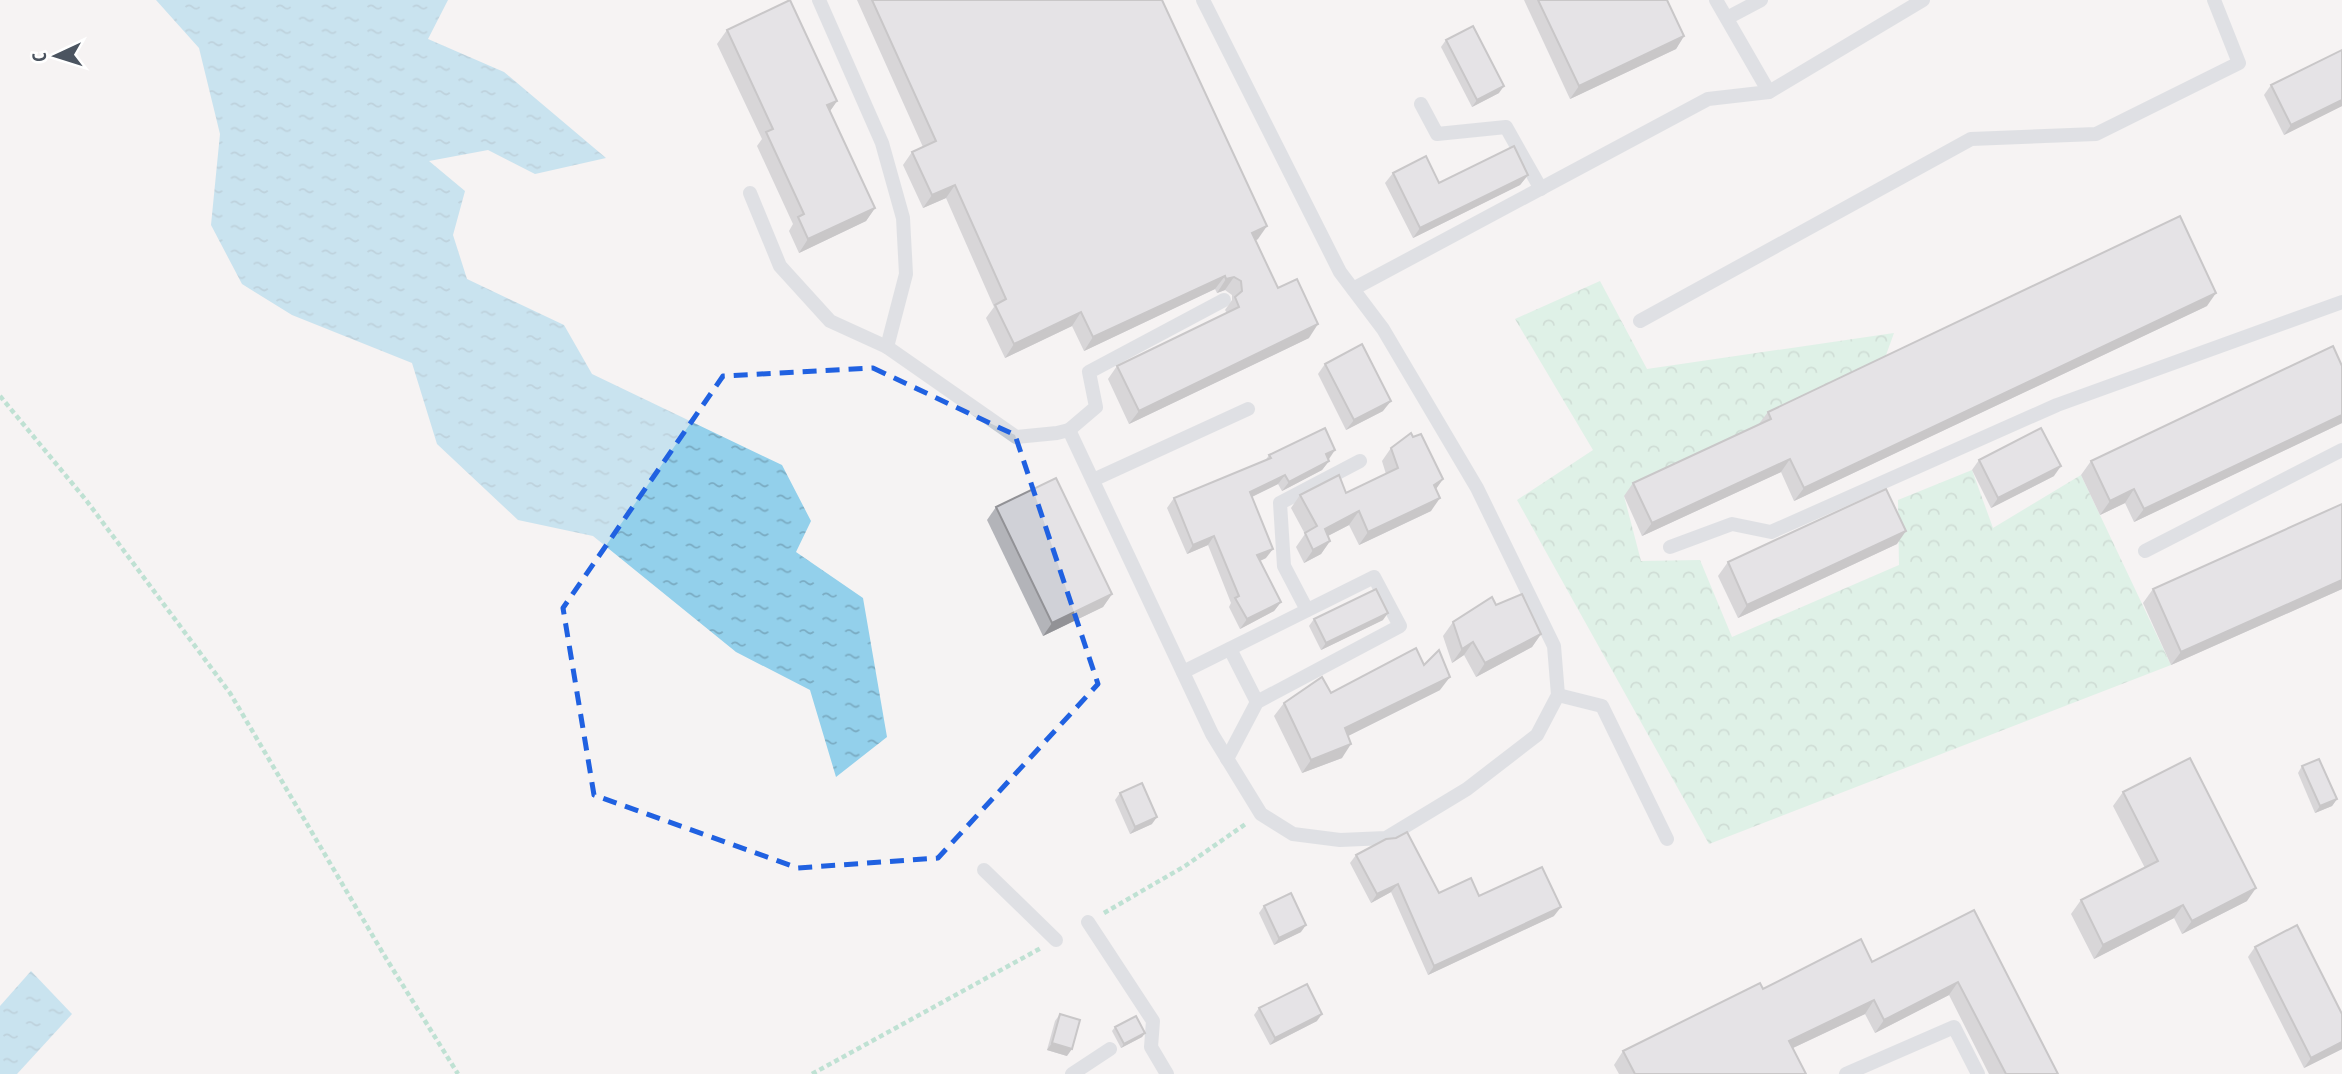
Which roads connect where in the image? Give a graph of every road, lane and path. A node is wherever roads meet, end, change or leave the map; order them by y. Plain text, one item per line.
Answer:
1 (819, 0) edge
2 (1203, 0) edge
3 (1716, 0) edge
4 (1761, 0) edge
5 (1923, 0) edge
6 (2214, 0) edge
7 (1727, 18) junction
8 (1769, 92) junction
9 (1421, 104) dead end
10 (1541, 189) junction
11 (750, 192) dead end
12 (1353, 289) junction
13 (1224, 300) edge
14 (2342, 302) edge
15 (1640, 321) dead end
16 (887, 347) junction
17 (0, 396) edge
18 (1248, 409) dead end
19 (1069, 430) junction
20 (2342, 450) edge
21 (1360, 461) dead end
22 (1093, 480) junction
23 (1670, 547) dead end
24 (2145, 551) dead end
25 (1307, 610) junction
26 (1230, 649) junction
27 (1183, 672) junction
28 (1558, 695) junction
29 (1257, 702) junction
30 (1227, 759) junction
31 (1667, 839) dead end
32 (984, 870) dead end
33 (1088, 922) dead end
34 (1056, 940) dead end
35 (1110, 1049) dead end
36 (458, 1074) edge
37 (1072, 1074) edge
38 (1167, 1074) edge
39 (1846, 1074) edge
40 (1978, 1074) edge

1 - 16 lane
2 - 12 lane
3 - 7 lane
4 - 7 lane
5 - 8 lane
6 - 15 lane
7 - 8 lane
8 - 10 lane
9 - 10 lane
10 - 12 lane
11 - 16 lane
12 - 28 lane
13 - 19 lane
14 - 23 lane
16 - 19 lane
17 - 36 path
18 - 22 lane
19 - 22 lane
20 - 24 lane
21 - 25 lane
22 - 27 lane
25 - 26 lane
25 - 29 lane
26 - 27 lane
26 - 29 lane
27 - 30 lane
28 - 30 lane
28 - 31 lane
29 - 30 lane
32 - 34 lane
33 - 38 lane
35 - 37 lane
39 - 40 lane

